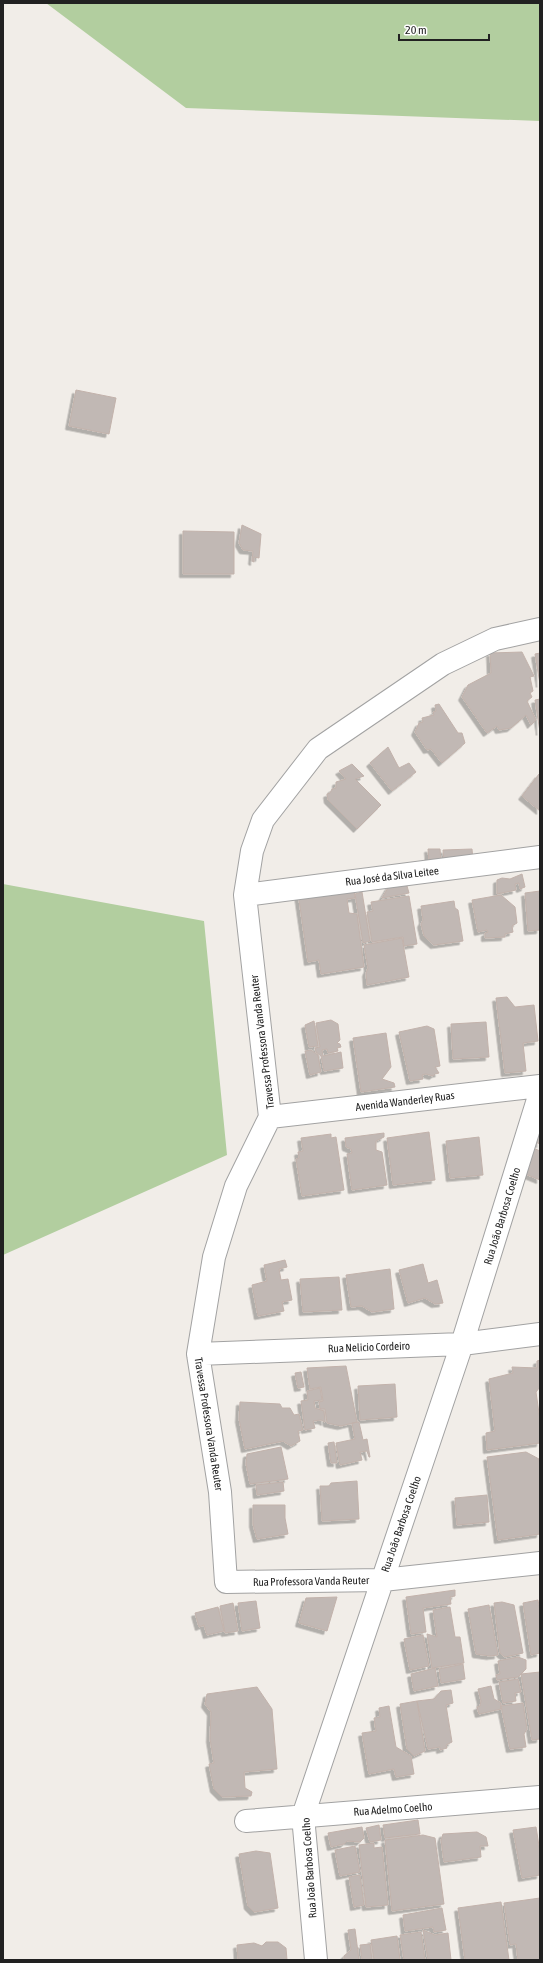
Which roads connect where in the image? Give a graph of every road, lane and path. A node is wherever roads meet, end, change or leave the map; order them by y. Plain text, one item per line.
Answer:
1 (540, 629) edge
2 (540, 857) edge
3 (245, 895) junction
4 (540, 1086) edge
5 (540, 1093) edge
6 (270, 1117) junction
7 (540, 1334) edge
8 (462, 1344) junction
9 (198, 1354) junction
10 (540, 1563) edge
11 (383, 1580) junction
12 (226, 1582) joint
13 (540, 1797) edge
14 (304, 1816) junction
15 (246, 1820) dead end
16 (316, 1960) edge

1 - 3 street, Travessa Professora Vanda Reuter
2 - 3 street, Rua José da Silva Leitee
3 - 6 street, Travessa Professora Vanda Reuter
4 - 6 street, Avenida Wanderley Ruas
5 - 8 street, Rua João Barbosa Coelho
6 - 9 street, Travessa Professora Vanda Reuter
7 - 8 street, Rua Nelicio Cordeiro
8 - 9 street, Rua Nelicio Cordeiro
8 - 11 street, Rua João Barbosa Coelho
9 - 12 street, Travessa Professora Vanda Reuter
10 - 11 street, Rua Professora Vanda Reuter
11 - 12 street, Rua Professora Vanda Reuter
11 - 14 street, Rua João Barbosa Coelho
13 - 14 street, Rua Adelmo Coelho
14 - 15 street, Rua Adelmo Coelho
14 - 16 street, Rua João Barbosa Coelho

